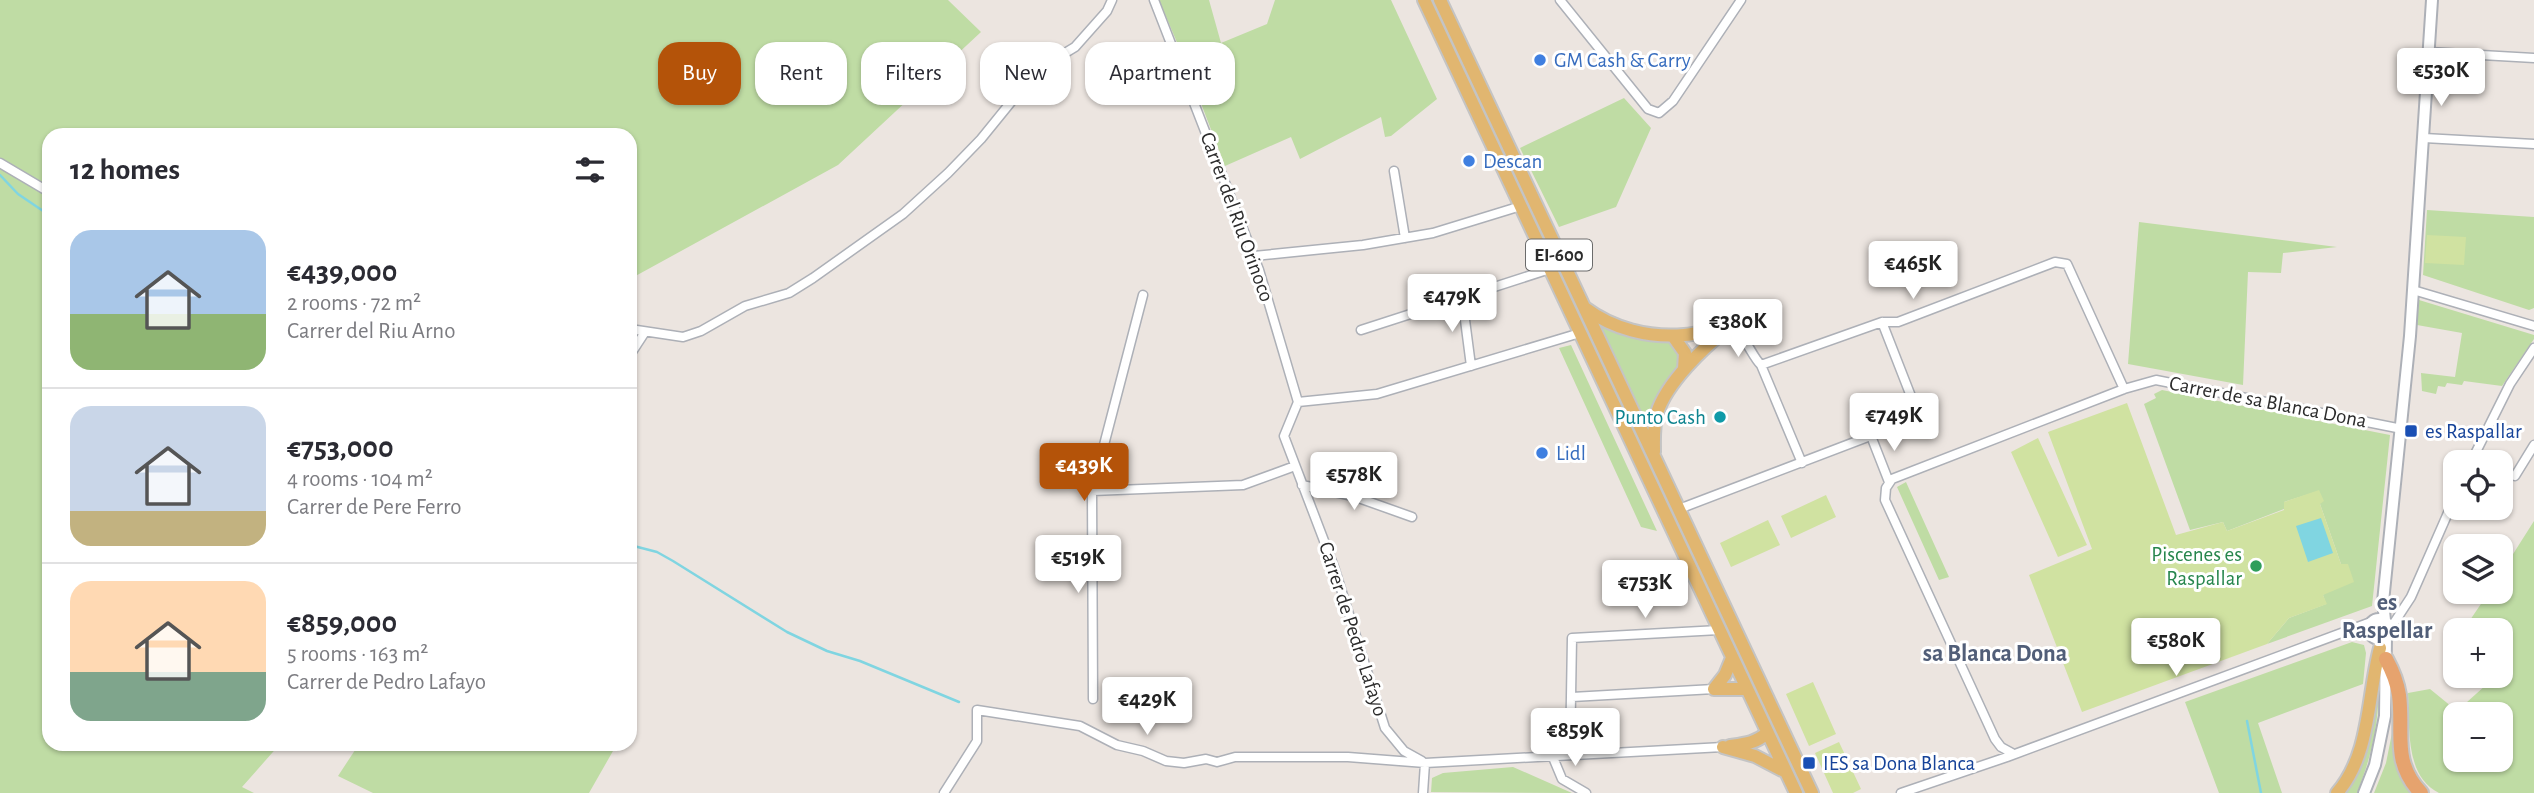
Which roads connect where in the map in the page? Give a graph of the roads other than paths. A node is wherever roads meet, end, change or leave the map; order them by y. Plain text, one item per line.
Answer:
1 (1112, 0) edge
2 (1154, 0) edge
3 (1424, 0) edge
4 (1440, 0) edge
5 (1560, 0) edge
6 (1741, 0) edge
7 (2432, 0) edge
8 (2429, 52) junction
9 (2534, 58) edge
10 (2424, 138) junction
11 (2534, 145) edge
12 (0, 163) edge
13 (1394, 171) dead end
14 (42, 188) edge
15 (1521, 206) junction
16 (1405, 238) junction
17 (1254, 256) junction
18 (1550, 269) junction
19 (2413, 290) junction
20 (1143, 295) dead end
21 (1462, 298) junction
22 (1583, 307) junction
23 (1882, 322) junction
24 (2534, 326) edge
25 (1728, 328) junction
26 (637, 330) edge
27 (1361, 330) dead end
28 (645, 331) junction
29 (1580, 333) junction
30 (1673, 336) junction
31 (637, 344) edge
32 (2534, 348) edge
33 (1761, 365) junction
34 (1471, 366) junction
35 (1683, 373) junction
36 (2124, 388) junction
37 (1298, 402) junction
38 (2402, 424) junction
39 (1871, 436) junction
40 (2534, 446) edge
41 (2476, 450) edge
42 (1654, 456) junction
43 (1802, 463) junction
44 (1295, 466) junction
45 (2515, 476) dead end
46 (1889, 482) junction
47 (1302, 485) junction
48 (1092, 491) junction
49 (1679, 509) junction
50 (1412, 517) dead end
51 (2445, 520) edge
52 (1719, 630) junction
53 (2380, 637) junction
54 (1732, 658) junction
55 (1714, 689) junction
56 (1747, 689) junction
57 (1572, 697) junction
58 (1093, 699) dead end
59 (1767, 733) junction
60 (1995, 739) junction
61 (1723, 747) junction
62 (2012, 753) junction
63 (1570, 754) junction
64 (1552, 755) junction
65 (1989, 761) junction
66 (1425, 763) junction
67 (1786, 772) junction
68 (943, 793) edge
69 (1423, 793) edge
70 (1586, 793) edge
71 (1796, 793) edge
72 (1812, 793) edge
73 (1901, 793) edge
74 (2337, 793) edge
75 (2364, 793) edge
76 (2421, 793) edge

1 - 28 street
2 - 17 street, Carrer del Riu Orinoco
3 - 15 main road, EI-600
4 - 22 main road, EI-600
5 - 6 street
7 - 8 street
8 - 9 street
8 - 10 street
10 - 11 street
10 - 19 street
12 - 14 street
13 - 16 street
15 - 16 street
15 - 18 main road, EI-600
16 - 17 street
17 - 37 street, Carrer del Riu Orinoco
18 - 21 street
18 - 29 main road, EI-600
19 - 24 street
19 - 38 street
20 - 48 street
21 - 27 street
21 - 34 street
22 - 30 main road
22 - 42 main road, EI-600
23 - 33 street
23 - 36 street
23 - 39 street
25 - 30 main road
25 - 33 street
25 - 35 main road
26 - 28 street
28 - 31 street
29 - 34 street
29 - 52 main road, EI-600
30 - 35 main road
32 - 41 street
33 - 43 street
34 - 37 street
35 - 42 main road
36 - 38 street, Carrer de sa Blanca Dona
36 - 46 street, Carrer de sa Blanca Dona
37 - 44 street, Carrer de Pedro Lafayo
38 - 53 street
39 - 43 street
39 - 46 street
40 - 45 street
42 - 49 main road, EI-600
43 - 49 street
44 - 47 street, Carrer de Pedro Lafayo
44 - 48 street
46 - 60 street
47 - 50 street
47 - 66 street, Carrer de Pedro Lafayo
48 - 58 street
49 - 72 main road, EI-600
51 - 53 street
52 - 54 main road, EI-600
52 - 57 street
53 - 62 street
53 - 74 main road
53 - 75 street
53 - 76 highway
54 - 55 main road
54 - 56 main road, EI-600
55 - 56 main road
55 - 57 street
56 - 59 main road, EI-600
57 - 63 street
59 - 61 main road
59 - 67 main road, EI-600
60 - 62 street
60 - 65 street
61 - 63 street
61 - 67 main road
62 - 65 street
63 - 64 street
64 - 66 street
64 - 70 street
65 - 73 street
66 - 68 street
66 - 69 street
67 - 71 main road, EI-600

